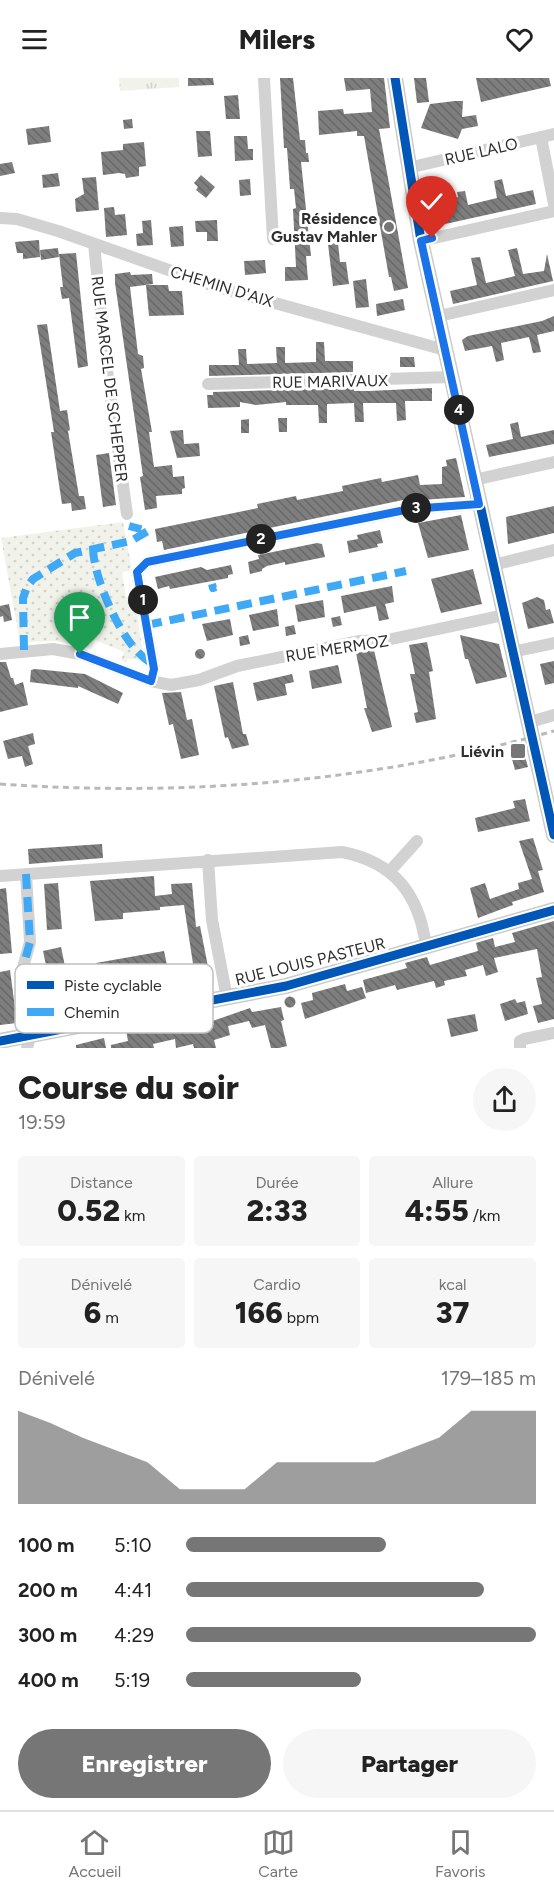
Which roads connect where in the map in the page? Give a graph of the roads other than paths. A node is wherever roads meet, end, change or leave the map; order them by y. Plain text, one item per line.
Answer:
1 (264, 78) edge
2 (395, 78) edge
3 (554, 134) edge
4 (541, 136) junction
5 (408, 168) junction
6 (554, 204) edge
7 (554, 211) edge
8 (0, 218) edge
9 (273, 239) dead end
10 (421, 241) junction
11 (94, 244) junction
12 (554, 290) edge
13 (439, 316) junction
14 (445, 350) junction
15 (452, 377) junction
16 (208, 384) dead end
17 (554, 462) edge
18 (474, 480) junction
19 (479, 504) junction
20 (127, 514) dead end
21 (554, 550) edge
22 (493, 565) junction
23 (504, 615) junction
24 (554, 643) edge
25 (512, 651) junction
26 (0, 654) edge
27 (151, 681) junction
28 (554, 715) edge
29 (530, 722) junction
30 (554, 835) edge
31 (417, 841) dead end
32 (207, 860) junction
33 (389, 872) junction
34 (26, 874) junction
35 (0, 876) edge
36 (554, 910) edge
37 (426, 946) junction
38 (24, 964) edge
39 (227, 998) junction
40 (213, 1001) edge
41 (72, 1033) edge
42 (554, 1033) edge
43 (0, 1041) edge
44 (28, 1043) edge
45 (520, 1045) edge

1 - 9 street
2 - 5 street
3 - 4 street, RUE LALO
4 - 5 street, RUE LALO
4 - 6 street
5 - 10 street
7 - 10 street
8 - 11 street, CHEMIN D'AIX
10 - 13 street
11 - 14 street, CHEMIN D'AIX
11 - 20 street, RUE MARCEL DE SCHEPPER
12 - 13 street
13 - 14 street
14 - 15 street
15 - 16 street, RUE MARIVAUX
15 - 18 street
17 - 18 street
18 - 19 street
19 - 22 street
19 - 27 street
21 - 22 street
22 - 23 street
23 - 25 street
23 - 27 street, RUE MERMOZ
24 - 25 street
25 - 29 street
26 - 27 street
28 - 29 street
29 - 30 street
31 - 33 street
32 - 33 street
32 - 34 street
32 - 39 street
33 - 37 street
34 - 35 street
34 - 38 street
36 - 37 street, RUE LOUIS PASTEUR
37 - 39 street, RUE LOUIS PASTEUR
39 - 40 street, RUE LOUIS PASTEUR
41 - 44 street, RUE LOUIS PASTEUR
42 - 45 street
43 - 44 street, RUE LOUIS PASTEUR

